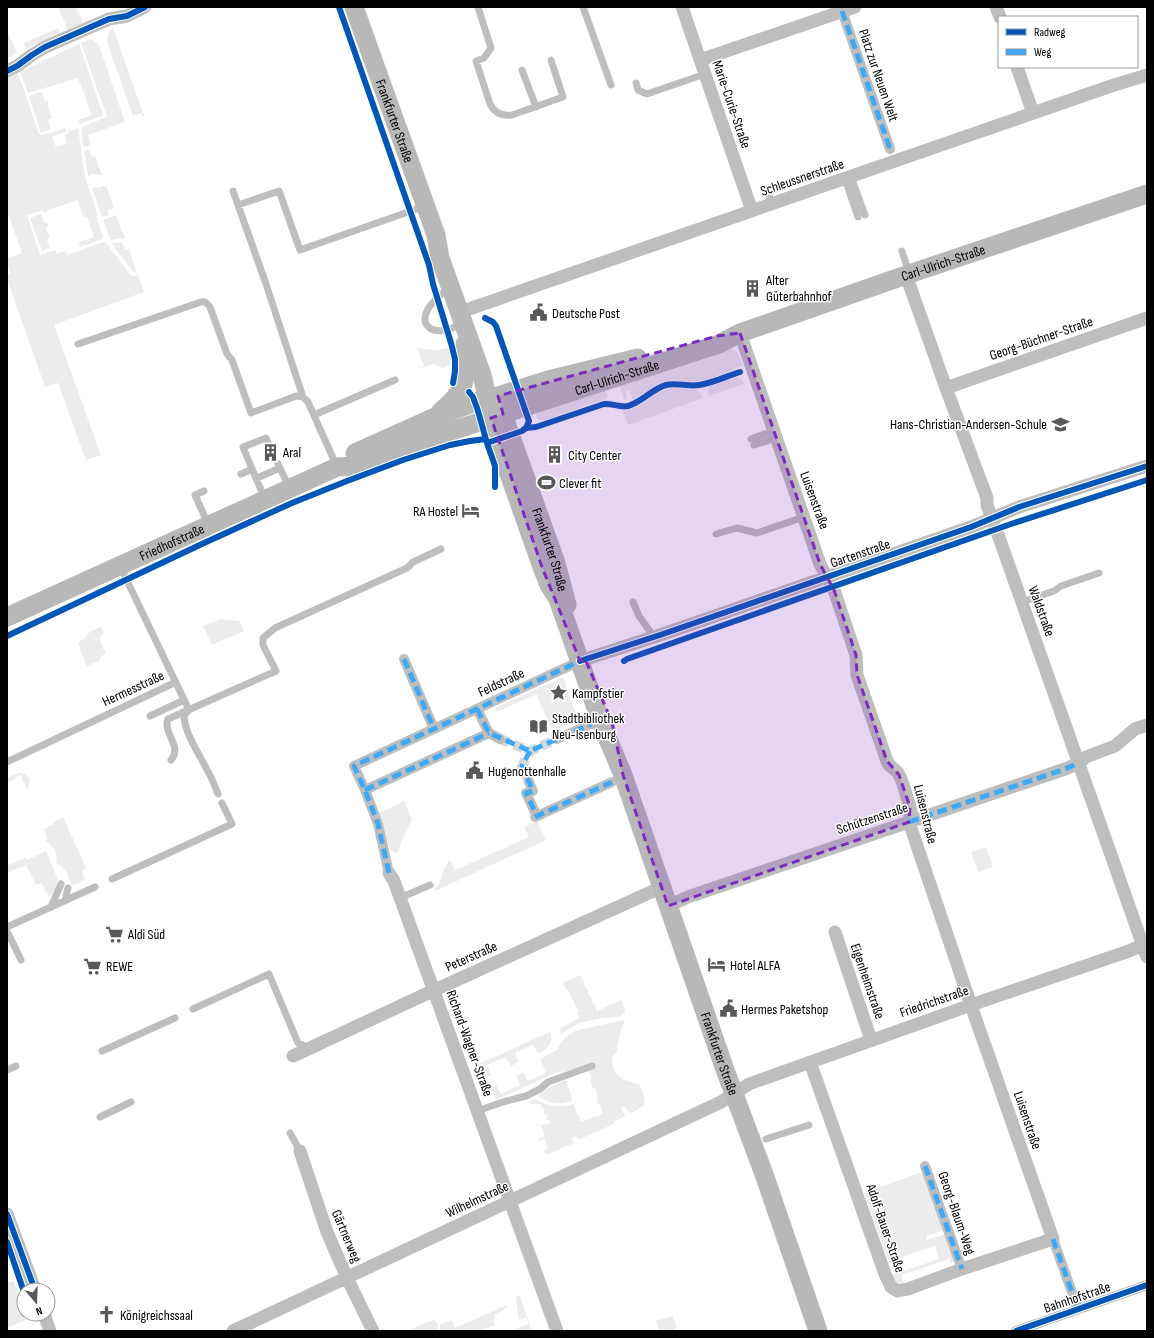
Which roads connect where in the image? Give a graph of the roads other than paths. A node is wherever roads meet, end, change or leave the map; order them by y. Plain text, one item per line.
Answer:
1 (145, 7) edge
2 (354, 7) edge
3 (478, 7) edge
4 (583, 7) edge
5 (682, 7) edge
6 (849, 9) edge
7 (551, 60) dead end
8 (700, 60) junction
9 (1017, 68) edge
10 (522, 70) dead end
11 (7, 71) edge
12 (705, 74) junction
13 (1147, 75) edge
14 (636, 83) dead end
15 (611, 85) dead end
16 (536, 107) junction
17 (1033, 114) junction
18 (890, 149) dead end
19 (848, 178) junction
20 (767, 189) dead end
21 (233, 190) dead end
22 (1147, 194) edge
23 (772, 204) junction
24 (238, 205) junction
25 (425, 206) junction
26 (752, 211) junction
27 (861, 216) dead end
28 (436, 235) junction
29 (902, 252) dead end
30 (908, 275) junction
31 (450, 287) junction
32 (466, 317) junction
33 (1147, 318) edge
34 (740, 333) junction
35 (78, 344) dead end
36 (395, 380) dead end
37 (946, 388) junction
38 (303, 397) junction
39 (493, 398) junction
40 (314, 415) junction
41 (497, 416) junction
42 (433, 418) junction
43 (775, 435) junction
44 (753, 442) dead end
45 (269, 444) dead end
46 (1147, 466) edge
47 (252, 468) junction
48 (337, 468) junction
49 (241, 474) dead end
50 (256, 478) junction
51 (289, 489) junction
52 (204, 491) dead end
53 (266, 499) junction
54 (804, 517) junction
55 (992, 518) junction
56 (208, 525) junction
57 (716, 534) dead end
58 (441, 549) dead end
59 (120, 566) junction
60 (1099, 573) dead end
61 (828, 577) junction
62 (633, 602) dead end
63 (1022, 602) junction
64 (7, 617) edge
65 (654, 637) junction
66 (404, 659) dead end
67 (583, 660) junction
68 (176, 682) junction
69 (184, 700) junction
70 (477, 709) junction
71 (189, 710) junction
72 (150, 716) dead end
73 (590, 724) dead end
74 (1147, 725) edge
75 (434, 729) junction
76 (489, 734) junction
77 (500, 739) tunnel mouth
78 (557, 739) tunnel mouth
79 (171, 760) dead end
80 (7, 762) edge
81 (1079, 763) junction
82 (354, 766) joint
83 (617, 779) junction
84 (529, 782) tunnel mouth
85 (365, 790) junction
86 (218, 794) dead end
87 (222, 803) dead end
88 (909, 822) junction
89 (389, 873) joint
90 (112, 879) dead end
91 (61, 884) dead end
92 (430, 885) dead end
93 (95, 887) dead end
94 (662, 887) junction
95 (68, 888) dead end
96 (400, 898) junction
97 (65, 901) junction
98 (668, 906) junction
99 (51, 907) junction
100 (7, 927) edge
101 (7, 931) edge
102 (835, 932) dead end
103 (1145, 944) edge
104 (1147, 958) edge
105 (21, 960) dead end
106 (434, 990) junction
107 (971, 1005) junction
108 (193, 1009) dead end
109 (175, 1018) dead end
110 (871, 1040) junction
111 (309, 1048) junction
112 (102, 1051) dead end
113 (294, 1056) dead end
114 (810, 1062) junction
115 (16, 1066) dead end
116 (592, 1066) dead end
117 (7, 1070) edge
118 (734, 1093) junction
119 (131, 1102) dead end
120 (477, 1111) junction
121 (100, 1117) dead end
122 (809, 1125) dead end
123 (290, 1133) dead end
124 (766, 1139) dead end
125 (300, 1151) joint
126 (925, 1166) dead end
127 (510, 1202) junction
128 (7, 1214) edge
129 (1053, 1239) junction
130 (11, 1241) edge
131 (962, 1269) junction
132 (347, 1278) junction
133 (31, 1282) edge
134 (1147, 1285) edge
135 (1078, 1310) junction
136 (233, 1331) edge
137 (373, 1331) edge
138 (557, 1331) edge
139 (818, 1331) edge
140 (1016, 1331) edge

1 - 11 street
2 - 25 main road, Frankfurter Straße
3 - 16 lane
4 - 15 lane
5 - 8 street, Marie-Curie-Straße
6 - 8 street
6 - 18 street, Platz zur Neuen Welt
7 - 16 lane
8 - 12 street, Marie-Curie-Straße
9 - 17 street
10 - 16 lane
12 - 14 lane
12 - 26 street, Marie-Curie-Straße
13 - 17 street, Schleussnerstraße
17 - 19 street, Schleussnerstraße
19 - 23 street, Schleussnerstraße
19 - 27 lane
20 - 23 lane
21 - 24 lane
22 - 30 main road, Carl-Ulrich-Straße
23 - 26 street, Schleussnerstraße
24 - 25 lane
24 - 38 lane
25 - 28 main road, Frankfurter Straße
26 - 32 street, Schleussnerstraße
28 - 31 main road, Frankfurter Straße
28 - 32 main road, Frankfurter Straße
29 - 30 lane
30 - 34 main road, Carl-Ulrich-Straße
30 - 37 street, Waldstraße
31 - 32 main road, Frankfurter Straße
31 - 32 lane
32 - 39 main road, Frankfurter Straße
32 - 42 main road
33 - 37 street, Georg-Büchner-Straße
34 - 39 main road, Carl-Ulrich-Straße
34 - 41 main road, Carl-Ulrich-Straße
34 - 43 street, Luisenstraße
35 - 38 lane
36 - 40 lane
37 - 55 street, Waldstraße
38 - 40 lane
39 - 41 main road, Frankfurter Straße
39 - 42 main road, Friedhofstraße
40 - 48 lane
41 - 48 main road, Friedhofstraße
41 - 67 main road, Frankfurter Straße
42 - 48 main road, Friedhofstraße
43 - 44 lane
43 - 54 street, Luisenstraße
45 - 47 lane
46 - 55 street, Gartenstraße
47 - 49 lane
47 - 50 lane
48 - 51 main road, Friedhofstraße
50 - 51 lane
50 - 53 lane
51 - 53 main road, Friedhofstraße
52 - 56 lane
53 - 56 main road, Friedhofstraße
54 - 57 lane
54 - 61 street, Luisenstraße
55 - 61 street, Gartenstraße
55 - 63 street, Waldstraße
56 - 59 main road, Friedhofstraße
58 - 71 lane
59 - 64 main road, Friedhofstraße
59 - 68 lane, Hermesstraße
60 - 63 lane
61 - 65 street, Gartenstraße
61 - 88 street, Luisenstraße
62 - 65 lane
63 - 81 street, Waldstraße
65 - 67 street, Gartenstraße
66 - 75 street
67 - 70 street, Feldstraße
67 - 83 main road, Frankfurter Straße
68 - 69 lane
68 - 80 lane, Hermesstraße
69 - 71 lane
69 - 72 lane
70 - 75 street, Feldstraße
70 - 76 street
71 - 79 lane
71 - 86 lane
73 - 78 street
74 - 81 street, Schützenstraße
75 - 82 street, Feldstraße
76 - 77 street
76 - 85 street
81 - 88 street, Schützenstraße
81 - 103 street, Waldstraße
82 - 85 street, Richard-Wagner-Straße
83 - 84 street
83 - 94 main road, Frankfurter Straße
85 - 89 street, Richard-Wagner-Straße
87 - 90 lane
88 - 98 street, Schützenstraße
88 - 107 street, Luisenstraße
89 - 96 street, Richard-Wagner-Straße
91 - 99 lane
92 - 96 lane
93 - 97 lane
94 - 98 main road, Frankfurter Straße
94 - 106 street, Peterstraße
95 - 97 lane
96 - 106 street, Richard-Wagner-Straße
97 - 99 lane
98 - 118 main road, Frankfurter Straße
99 - 100 lane
101 - 105 lane
102 - 110 street, Eigenheimstraße
103 - 104 street, Waldstraße
103 - 107 street, Friedrichstraße
106 - 111 street, Peterstraße
106 - 120 street, Richard-Wagner-Straße
107 - 110 street, Friedrichstraße
107 - 129 street, Luisenstraße
108 - 111 lane
109 - 112 lane
110 - 114 street, Friedrichstraße
111 - 113 street, Peterstraße
114 - 118 street, Friedrichstraße
114 - 131 street, Adolf-Bauer-Straße
115 - 117 lane
116 - 120 lane
118 - 127 street, Wilhelmstraße
118 - 139 main road, Frankfurter Straße
119 - 121 lane
120 - 127 street, Richard-Wagner-Straße
122 - 124 lane
123 - 125 lane
125 - 132 street, Gärtnerweg
126 - 131 street, Georg-Blaum-Weg
127 - 132 street, Wilhelmstraße
127 - 138 street, Richard-Wagner-Straße
128 - 130 street
129 - 131 street, Adolf-Bauer-Straße
129 - 135 street, Luisenstraße
130 - 133 street
132 - 136 street, Wilhelmstraße
132 - 137 street, Gärtnerweg
134 - 135 street, Bahnhofstraße
135 - 140 street, Bahnhofstraße

